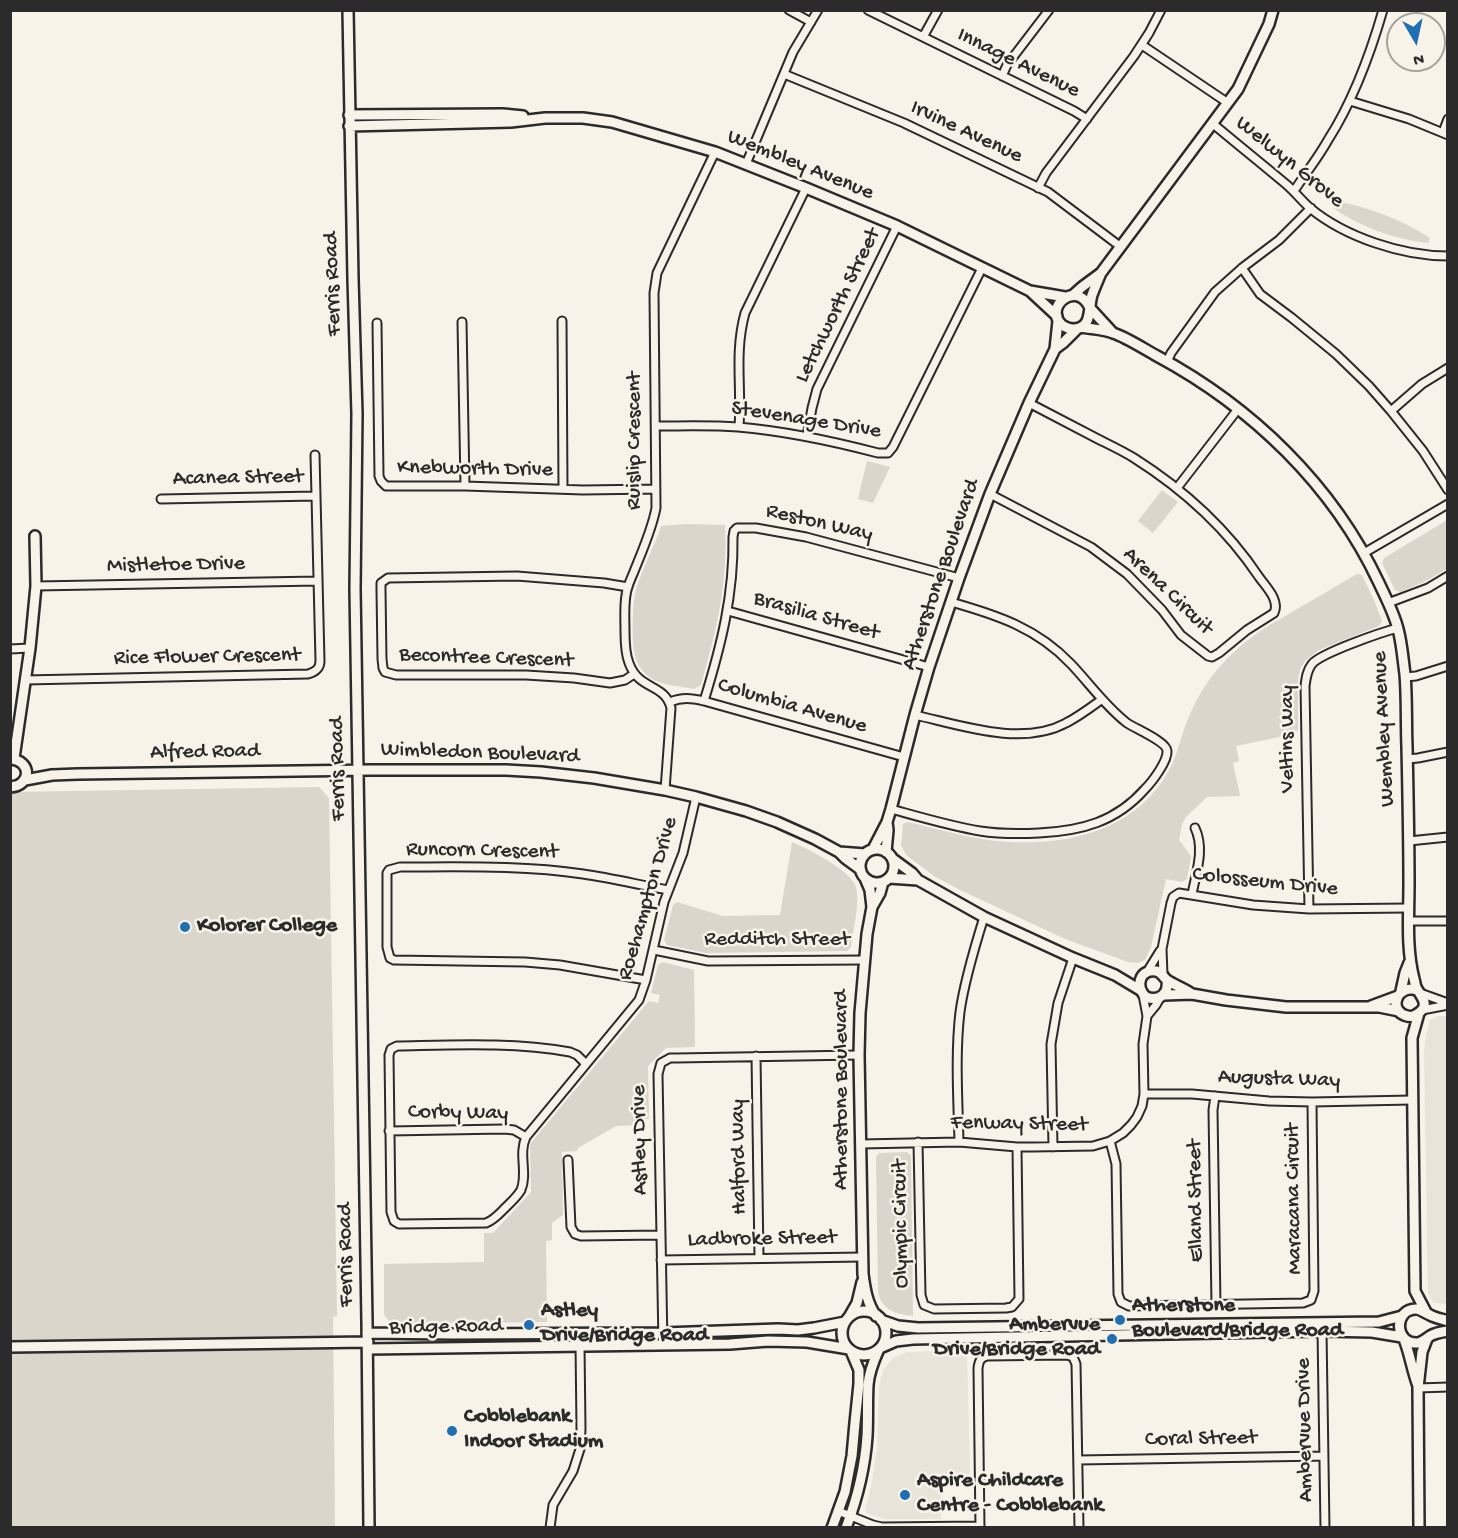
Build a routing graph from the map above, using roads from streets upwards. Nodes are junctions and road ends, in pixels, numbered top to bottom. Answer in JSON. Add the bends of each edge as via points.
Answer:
{"nodes":[{"id":1,"x":348,"y":10,"type":"edge"},
{"id":2,"x":789,"y":10,"type":"edge"},
{"id":3,"x":818,"y":10,"type":"edge"},
{"id":4,"x":868,"y":10,"type":"edge"},
{"id":5,"x":938,"y":10,"type":"edge"},
{"id":6,"x":1048,"y":10,"type":"edge"},
{"id":7,"x":1161,"y":10,"type":"edge"},
{"id":8,"x":1273,"y":10,"type":"edge"},
{"id":9,"x":1383,"y":10,"type":"edge"},
{"id":10,"x":811,"y":22,"type":"junction"},
{"id":11,"x":923,"y":37,"type":"junction"},
{"id":12,"x":1142,"y":45,"type":"junction"},
{"id":13,"x":784,"y":74,"type":"junction"},
{"id":14,"x":1002,"y":76,"type":"junction"},
{"id":15,"x":1350,"y":101,"type":"junction"},
{"id":16,"x":1227,"y":103,"type":"junction"},
{"id":17,"x":349,"y":115,"type":"junction"},
{"id":18,"x":544,"y":118,"type":"junction"},
{"id":19,"x":1087,"y":119,"type":"junction"},
{"id":20,"x":1448,"y":119,"type":"edge"},
{"id":21,"x":1212,"y":123,"type":"junction"},
{"id":22,"x":349,"y":126,"type":"junction"},
{"id":23,"x":1445,"y":133,"type":"edge"},
{"id":24,"x":715,"y":152,"type":"junction"},
{"id":25,"x":746,"y":164,"type":"junction"},
{"id":26,"x":806,"y":188,"type":"junction"},
{"id":27,"x":1038,"y":188,"type":"junction"},
{"id":28,"x":1294,"y":190,"type":"junction"},
{"id":29,"x":1311,"y":208,"type":"junction"},
{"id":30,"x":897,"y":226,"type":"junction"},
{"id":31,"x":1121,"y":247,"type":"junction"},
{"id":32,"x":1448,"y":256,"type":"edge"},
{"id":33,"x":982,"y":268,"type":"junction"},
{"id":34,"x":1242,"y":268,"type":"junction"},
{"id":35,"x":1101,"y":273,"type":"junction"},
{"id":36,"x":1030,"y":291,"type":"junction"},
{"id":37,"x":1069,"y":296,"type":"junction"},
{"id":38,"x":1089,"y":307,"type":"junction"},
{"id":39,"x":1058,"y":318,"type":"junction"},
{"id":40,"x":562,"y":321,"type":"dead end"},
{"id":41,"x":462,"y":322,"type":"dead end"},
{"id":42,"x":377,"y":323,"type":"dead end"},
{"id":43,"x":1079,"y":328,"type":"junction"},
{"id":44,"x":1113,"y":333,"type":"junction"},
{"id":45,"x":1055,"y":349,"type":"junction"},
{"id":46,"x":1167,"y":362,"type":"junction"},
{"id":47,"x":1448,"y":368,"type":"edge"},
{"id":48,"x":1029,"y":403,"type":"junction"},
{"id":49,"x":1238,"y":409,"type":"junction"},
{"id":50,"x":1391,"y":411,"type":"junction"},
{"id":51,"x":656,"y":426,"type":"junction"},
{"id":52,"x":738,"y":427,"type":"junction"},
{"id":53,"x":807,"y":436,"type":"junction"},
{"id":54,"x":315,"y":455,"type":"dead end"},
{"id":55,"x":465,"y":486,"type":"junction"},
{"id":56,"x":1177,"y":488,"type":"junction"},
{"id":57,"x":563,"y":489,"type":"junction"},
{"id":58,"x":656,"y":489,"type":"junction"},
{"id":59,"x":1448,"y":490,"type":"edge"},
{"id":60,"x":990,"y":494,"type":"junction"},
{"id":61,"x":315,"y":496,"type":"junction"},
{"id":62,"x":161,"y":499,"type":"dead end"},
{"id":63,"x":1448,"y":504,"type":"edge"},
{"id":64,"x":35,"y":536,"type":"dead end"},
{"id":65,"x":1364,"y":553,"type":"junction"},
{"id":66,"x":1448,"y":576,"type":"edge"},
{"id":67,"x":959,"y":578,"type":"junction"},
{"id":68,"x":318,"y":581,"type":"junction"},
{"id":69,"x":36,"y":586,"type":"junction"},
{"id":70,"x":628,"y":587,"type":"junction"},
{"id":71,"x":951,"y":602,"type":"junction"},
{"id":72,"x":1388,"y":603,"type":"junction"},
{"id":73,"x":728,"y":611,"type":"junction"},
{"id":74,"x":1398,"y":628,"type":"junction"},
{"id":75,"x":30,"y":648,"type":"junction"},
{"id":76,"x":10,"y":649,"type":"edge"},
{"id":77,"x":1448,"y":666,"type":"edge"},
{"id":78,"x":929,"y":667,"type":"junction"},
{"id":79,"x":634,"y":674,"type":"junction"},
{"id":80,"x":1405,"y":677,"type":"junction"},
{"id":81,"x":25,"y":680,"type":"junction"},
{"id":82,"x":1101,"y":700,"type":"junction"},
{"id":83,"x":704,"y":701,"type":"junction"},
{"id":84,"x":670,"y":702,"type":"junction"},
{"id":85,"x":915,"y":715,"type":"junction"},
{"id":86,"x":1448,"y":752,"type":"edge"},
{"id":87,"x":904,"y":757,"type":"junction"},
{"id":88,"x":12,"y":758,"type":"edge"},
{"id":89,"x":1407,"y":759,"type":"junction"},
{"id":90,"x":25,"y":766,"type":"junction"},
{"id":91,"x":359,"y":770,"type":"junction"},
{"id":92,"x":52,"y":775,"type":"junction"},
{"id":93,"x":25,"y":780,"type":"junction"},
{"id":94,"x":10,"y":787,"type":"edge"},
{"id":95,"x":665,"y":790,"type":"junction"},
{"id":96,"x":696,"y":796,"type":"junction"},
{"id":97,"x":891,"y":809,"type":"junction"},
{"id":98,"x":887,"y":822,"type":"junction"},
{"id":99,"x":1195,"y":828,"type":"dead end"},
{"id":100,"x":1448,"y":837,"type":"edge"},
{"id":101,"x":1409,"y":841,"type":"junction"},
{"id":102,"x":839,"y":852,"type":"junction"},
{"id":103,"x":869,"y":852,"type":"junction"},
{"id":104,"x":890,"y":855,"type":"junction"},
{"id":105,"x":863,"y":874,"type":"junction"},
{"id":106,"x":886,"y":880,"type":"junction"},
{"id":107,"x":918,"y":880,"type":"junction"},
{"id":108,"x":668,"y":890,"type":"junction"},
{"id":109,"x":1192,"y":894,"type":"junction"},
{"id":110,"x":872,"y":907,"type":"junction"},
{"id":111,"x":1409,"y":908,"type":"junction"},
{"id":112,"x":1309,"y":909,"type":"junction"},
{"id":113,"x":984,"y":917,"type":"junction"},
{"id":114,"x":1409,"y":921,"type":"junction"},
{"id":115,"x":1448,"y":921,"type":"edge"},
{"id":116,"x":1161,"y":949,"type":"junction"},
{"id":117,"x":654,"y":950,"type":"junction"},
{"id":118,"x":1073,"y":958,"type":"junction"},
{"id":119,"x":864,"y":960,"type":"junction"},
{"id":120,"x":1409,"y":963,"type":"junction"},
{"id":121,"x":1145,"y":974,"type":"junction"},
{"id":122,"x":1115,"y":975,"type":"junction"},
{"id":123,"x":1165,"y":977,"type":"junction"},
{"id":124,"x":646,"y":980,"type":"junction"},
{"id":125,"x":1142,"y":992,"type":"junction"},
{"id":126,"x":1419,"y":992,"type":"junction"},
{"id":127,"x":1192,"y":994,"type":"junction"},
{"id":128,"x":1400,"y":994,"type":"junction"},
{"id":129,"x":1162,"y":996,"type":"junction"},
{"id":130,"x":1448,"y":1004,"type":"edge"},
{"id":131,"x":1368,"y":1007,"type":"junction"},
{"id":132,"x":1420,"y":1012,"type":"junction"},
{"id":133,"x":1402,"y":1013,"type":"junction"},
{"id":134,"x":1147,"y":1017,"type":"junction"},
{"id":135,"x":1412,"y":1038,"type":"junction"},
{"id":136,"x":859,"y":1055,"type":"junction"},
{"id":137,"x":756,"y":1056,"type":"junction"},
{"id":138,"x":586,"y":1064,"type":"junction"},
{"id":139,"x":1144,"y":1094,"type":"junction"},
{"id":140,"x":1215,"y":1096,"type":"junction"},
{"id":141,"x":1412,"y":1100,"type":"junction"},
{"id":142,"x":1312,"y":1102,"type":"junction"},
{"id":143,"x":389,"y":1131,"type":"junction"},
{"id":144,"x":525,"y":1137,"type":"junction"},
{"id":145,"x":1110,"y":1141,"type":"junction"},
{"id":146,"x":918,"y":1142,"type":"junction"},
{"id":147,"x":959,"y":1142,"type":"junction"},
{"id":148,"x":861,"y":1144,"type":"junction"},
{"id":149,"x":1017,"y":1147,"type":"junction"},
{"id":150,"x":1053,"y":1147,"type":"junction"},
{"id":151,"x":568,"y":1160,"type":"dead end"},
{"id":152,"x":660,"y":1235,"type":"junction"},
{"id":153,"x":863,"y":1257,"type":"junction"},
{"id":154,"x":759,"y":1258,"type":"junction"},
{"id":155,"x":661,"y":1260,"type":"junction"},
{"id":156,"x":863,"y":1274,"type":"junction"},
{"id":157,"x":1415,"y":1291,"type":"junction"},
{"id":158,"x":1216,"y":1305,"type":"junction"},
{"id":159,"x":1427,"y":1313,"type":"junction"},
{"id":160,"x":1404,"y":1314,"type":"junction"},
{"id":161,"x":879,"y":1318,"type":"junction"},
{"id":162,"x":846,"y":1321,"type":"junction"},
{"id":163,"x":1448,"y":1321,"type":"edge"},
{"id":164,"x":1448,"y":1330,"type":"edge"},
{"id":165,"x":1322,"y":1331,"type":"junction"},
{"id":166,"x":663,"y":1332,"type":"junction"},
{"id":167,"x":1403,"y":1337,"type":"junction"},
{"id":168,"x":1428,"y":1338,"type":"junction"},
{"id":169,"x":368,"y":1341,"type":"junction"},
{"id":170,"x":663,"y":1344,"type":"junction"},
{"id":171,"x":580,"y":1345,"type":"junction"},
{"id":172,"x":10,"y":1347,"type":"edge"},
{"id":173,"x":880,"y":1348,"type":"junction"},
{"id":174,"x":850,"y":1350,"type":"junction"},
{"id":175,"x":1418,"y":1388,"type":"junction"},
{"id":176,"x":1448,"y":1388,"type":"edge"},
{"id":177,"x":1324,"y":1456,"type":"junction"},
{"id":178,"x":1078,"y":1460,"type":"junction"},
{"id":179,"x":838,"y":1511,"type":"junction"},
{"id":180,"x":851,"y":1516,"type":"junction"},
{"id":181,"x":369,"y":1527,"type":"edge"},
{"id":182,"x":550,"y":1527,"type":"edge"},
{"id":183,"x":832,"y":1527,"type":"edge"},
{"id":184,"x":846,"y":1527,"type":"edge"},
{"id":185,"x":980,"y":1527,"type":"edge"},
{"id":186,"x":1079,"y":1527,"type":"edge"},
{"id":187,"x":1325,"y":1527,"type":"edge"},
{"id":188,"x":1419,"y":1527,"type":"edge"}],
"edges":[{"from":1,"to":17,"type":"street","name":"Ferris Road"},
{"from":2,"to":10,"type":"street"},
{"from":3,"to":10,"type":"street"},
{"from":4,"to":11,"type":"street","name":"Innage Avenue"},
{"from":5,"to":11,"type":"street"},
{"from":6,"to":14,"type":"street"},
{"from":7,"to":12,"type":"street"},
{"from":8,"to":16,"type":"street","via":[[1238,89]]},
{"from":9,"to":15,"type":"street"},
{"from":10,"to":13,"type":"street"},
{"from":11,"to":14,"type":"street","name":"Innage Avenue"},
{"from":12,"to":16,"type":"street"},
{"from":12,"to":19,"type":"street"},
{"from":13,"to":25,"type":"street"},
{"from":13,"to":27,"type":"street","name":"Irvine Avenue","via":[[904,123]]},
{"from":14,"to":19,"type":"street","name":"Innage Avenue"},
{"from":15,"to":23,"type":"street"},
{"from":15,"to":28,"type":"street"},
{"from":16,"to":21,"type":"street"},
{"from":17,"to":18,"type":"street","name":"Wembley Avenue","via":[[503,114]]},
{"from":17,"to":22,"type":"street","name":"Ferris Road"},
{"from":18,"to":22,"type":"street","name":"Wembley Avenue"},
{"from":18,"to":24,"type":"street","name":"Wembley Avenue","via":[[612,122]]},
{"from":19,"to":27,"type":"street"},
{"from":20,"to":23,"type":"street"},
{"from":21,"to":28,"type":"street","name":"Welwyn Grove"},
{"from":21,"to":31,"type":"street"},
{"from":22,"to":91,"type":"street","name":"Ferris Road","via":[[357,414]]},
{"from":24,"to":25,"type":"street","name":"Wembley Avenue"},
{"from":24,"to":51,"type":"street","name":"Ruislip Crescent","via":[[657,273]]},
{"from":25,"to":26,"type":"street","name":"Wembley Avenue"},
{"from":26,"to":30,"type":"street","name":"Wembley Avenue"},
{"from":26,"to":52,"type":"street","via":[[745,313],[738,348]]},
{"from":27,"to":31,"type":"street","name":"Irvine Avenue"},
{"from":28,"to":29,"type":"street","name":"Welwyn Grove"},
{"from":29,"to":32,"type":"street","name":"Welwyn Grove","via":[[1357,236],[1394,249]]},
{"from":29,"to":34,"type":"street","via":[[1279,240]]},
{"from":30,"to":33,"type":"street","name":"Wembley Avenue"},
{"from":30,"to":53,"type":"street","name":"Letchworth Street","via":[[817,389]]},
{"from":31,"to":35,"type":"street"},
{"from":33,"to":36,"type":"street","name":"Wembley Avenue"},
{"from":33,"to":53,"type":"street","name":"Stevenage Drive","via":[[888,453]]},
{"from":34,"to":46,"type":"street","via":[[1215,292]]},
{"from":34,"to":50,"type":"street","via":[[1260,294],[1336,354]]},
{"from":35,"to":37,"type":"street"},
{"from":35,"to":38,"type":"street"},
{"from":36,"to":37,"type":"street","name":"Wembley Avenue"},
{"from":36,"to":39,"type":"street","name":"Wembley Avenue"},
{"from":37,"to":38,"type":"street","via":[[1082,298]]},
{"from":37,"to":39,"type":"street","via":[[1057,308]]},
{"from":38,"to":43,"type":"street","via":[[1089,317]]},
{"from":38,"to":44,"type":"street","name":"Wembley Avenue"},
{"from":39,"to":43,"type":"street","via":[[1068,328]]},
{"from":39,"to":45,"type":"street","name":"Atherstone Boulevard"},
{"from":40,"to":57,"type":"street"},
{"from":41,"to":55,"type":"street"},
{"from":42,"to":55,"type":"street","name":"Knebworth Drive","via":[[381,481],[390,488]]},
{"from":43,"to":44,"type":"street","name":"Wembley Avenue"},
{"from":43,"to":45,"type":"street","name":"Atherstone Boulevard"},
{"from":44,"to":46,"type":"street","name":"Wembley Avenue"},
{"from":45,"to":48,"type":"street","name":"Atherstone Boulevard"},
{"from":46,"to":49,"type":"street","name":"Wembley Avenue"},
{"from":47,"to":50,"type":"street"},
{"from":48,"to":56,"type":"street","name":"Arena Circuit","via":[[1134,458]]},
{"from":48,"to":60,"type":"street","name":"Atherstone Boulevard"},
{"from":49,"to":56,"type":"street"},
{"from":49,"to":65,"type":"street","name":"Wembley Avenue","via":[[1309,476]]},
{"from":50,"to":59,"type":"street"},
{"from":51,"to":52,"type":"street","name":"Stevenage Drive"},
{"from":51,"to":58,"type":"street","name":"Ruislip Crescent"},
{"from":52,"to":53,"type":"street","name":"Stevenage Drive"},
{"from":54,"to":61,"type":"street","name":"Rice Flower Crescent"},
{"from":55,"to":57,"type":"street","name":"Knebworth Drive"},
{"from":56,"to":60,"type":"street","name":"Arena Circuit","via":[[1231,541],[1276,604],[1274,613],[1212,657],[1181,635],[1144,591],[1091,547]]},
{"from":57,"to":58,"type":"street","name":"Knebworth Drive"},
{"from":58,"to":70,"type":"street","name":"Ruislip Crescent","via":[[655,518]]},
{"from":60,"to":67,"type":"street","name":"Atherstone Boulevard"},
{"from":61,"to":62,"type":"street","name":"Acanea Street"},
{"from":61,"to":68,"type":"street","name":"Rice Flower Crescent"},
{"from":63,"to":65,"type":"street"},
{"from":64,"to":69,"type":"street"},
{"from":65,"to":72,"type":"street","name":"Wembley Avenue"},
{"from":66,"to":72,"type":"street"},
{"from":67,"to":71,"type":"street","name":"Atherstone Boulevard"},
{"from":67,"to":73,"type":"street","name":"Reston Way","via":[[806,537],[742,527],[734,531]]},
{"from":68,"to":69,"type":"street","name":"Mistletoe Drive"},
{"from":68,"to":81,"type":"street","name":"Rice Flower Crescent","via":[[320,664],[313,673]]},
{"from":69,"to":75,"type":"street"},
{"from":70,"to":79,"type":"street","name":"Ruislip Crescent","via":[[626,654]]},
{"from":70,"to":79,"type":"street","name":"Becontree Crescent","via":[[517,576],[388,578],[381,583],[382,659],[385,672],[396,675],[526,675],[610,683]]},
{"from":71,"to":78,"type":"street","name":"Atherstone Boulevard"},
{"from":71,"to":82,"type":"street","via":[[1006,619],[1043,640],[1070,663]]},
{"from":72,"to":74,"type":"street","name":"Wembley Avenue"},
{"from":73,"to":78,"type":"street","name":"Brasilia Street"},
{"from":73,"to":83,"type":"street","name":"Reston Way"},
{"from":74,"to":80,"type":"street","name":"Wembley Avenue"},
{"from":74,"to":112,"type":"street","name":"Veltins Way","via":[[1321,657],[1308,670],[1305,686]]},
{"from":75,"to":76,"type":"street"},
{"from":75,"to":81,"type":"street"},
{"from":77,"to":80,"type":"street"},
{"from":78,"to":85,"type":"street","name":"Atherstone Boulevard"},
{"from":79,"to":84,"type":"street","via":[[663,692]]},
{"from":80,"to":89,"type":"street","name":"Wembley Avenue"},
{"from":81,"to":88,"type":"street"},
{"from":82,"to":85,"type":"street","via":[[1064,724],[1022,734],[993,733]]},
{"from":82,"to":97,"type":"street","via":[[1128,723],[1165,744],[1168,752],[1154,779],[1137,798],[1106,820],[1075,830],[1003,834]]},
{"from":83,"to":84,"type":"street","name":"Columbia Avenue","via":[[689,698]]},
{"from":83,"to":87,"type":"street","name":"Columbia Avenue"},
{"from":84,"to":95,"type":"street"},
{"from":85,"to":87,"type":"street","name":"Atherstone Boulevard"},
{"from":86,"to":89,"type":"street"},
{"from":87,"to":97,"type":"street","name":"Atherstone Boulevard"},
{"from":88,"to":90,"type":"street","name":"Alfred Road"},
{"from":89,"to":101,"type":"street","name":"Wembley Avenue"},
{"from":90,"to":92,"type":"street","name":"Alfred Road"},
{"from":90,"to":93,"type":"street"},
{"from":91,"to":92,"type":"street","name":"Alfred Road"},
{"from":91,"to":95,"type":"street","name":"Wimbledon Boulevard","via":[[541,772]]},
{"from":91,"to":169,"type":"street","name":"Ferris Road"},
{"from":92,"to":93,"type":"street","name":"Alfred Road"},
{"from":93,"to":94,"type":"street","name":"Alfred Road","via":[[18,787]]},
{"from":95,"to":96,"type":"street","name":"Wimbledon Boulevard"},
{"from":96,"to":102,"type":"street","name":"Wimbledon Boulevard","via":[[777,822]]},
{"from":96,"to":108,"type":"street","name":"Roehampton Drive","via":[[683,853]]},
{"from":97,"to":98,"type":"street","name":"Atherstone Boulevard"},
{"from":98,"to":103,"type":"street","name":"Atherstone Boulevard"},
{"from":98,"to":104,"type":"street","name":"Atherstone Boulevard"},
{"from":99,"to":109,"type":"street","via":[[1201,847]]},
{"from":100,"to":101,"type":"street"},
{"from":101,"to":111,"type":"street","name":"Wembley Avenue"},
{"from":102,"to":103,"type":"street","name":"Wimbledon Boulevard"},
{"from":102,"to":105,"type":"street","name":"Wimbledon Boulevard"},
{"from":103,"to":104,"type":"street","via":[[882,850]]},
{"from":103,"to":105,"type":"street","via":[[861,861]]},
{"from":104,"to":106,"type":"street","via":[[893,871]]},
{"from":104,"to":107,"type":"street"},
{"from":105,"to":106,"type":"street","via":[[872,882]]},
{"from":105,"to":110,"type":"street","name":"Atherstone Boulevard"},
{"from":106,"to":107,"type":"street"},
{"from":106,"to":110,"type":"street","name":"Atherstone Boulevard"},
{"from":107,"to":113,"type":"street"},
{"from":108,"to":117,"type":"street","name":"Roehampton Drive"},
{"from":108,"to":124,"type":"street","name":"Runcorn Crescent","via":[[530,869],[400,867],[387,873],[387,947],[394,960],[525,962]]},
{"from":109,"to":112,"type":"street","name":"Colosseum Drive"},
{"from":109,"to":116,"type":"street","name":"Colosseum Drive","via":[[1179,893],[1173,897]]},
{"from":110,"to":119,"type":"street","name":"Atherstone Boulevard"},
{"from":111,"to":112,"type":"street","name":"Colosseum Drive"},
{"from":111,"to":114,"type":"street","name":"Wembley Avenue"},
{"from":113,"to":118,"type":"street"},
{"from":113,"to":147,"type":"street","via":[[960,1010]]},
{"from":114,"to":115,"type":"street"},
{"from":114,"to":120,"type":"street","name":"Wembley Avenue"},
{"from":116,"to":121,"type":"street","name":"Colosseum Drive"},
{"from":116,"to":123,"type":"street","name":"Colosseum Drive"},
{"from":117,"to":119,"type":"street","name":"Redditch Street","via":[[708,961]]},
{"from":117,"to":124,"type":"street","name":"Roehampton Drive"},
{"from":118,"to":122,"type":"street"},
{"from":118,"to":150,"type":"street","via":[[1058,1003],[1051,1044]]},
{"from":119,"to":136,"type":"street","name":"Atherstone Boulevard"},
{"from":120,"to":126,"type":"street","name":"Wembley Avenue"},
{"from":120,"to":128,"type":"street","name":"Wembley Avenue"},
{"from":121,"to":122,"type":"street"},
{"from":121,"to":123,"type":"street","via":[[1157,971]]},
{"from":121,"to":125,"type":"street","via":[[1140,982]]},
{"from":122,"to":125,"type":"street"},
{"from":123,"to":127,"type":"street"},
{"from":123,"to":129,"type":"street","via":[[1167,988]]},
{"from":124,"to":138,"type":"street","name":"Roehampton Drive","via":[[639,1000]]},
{"from":125,"to":129,"type":"street","via":[[1153,999]]},
{"from":125,"to":134,"type":"street","name":"Fenway Street"},
{"from":126,"to":128,"type":"street","via":[[1407,989]]},
{"from":126,"to":130,"type":"street"},
{"from":126,"to":132,"type":"street","via":[[1424,999]]},
{"from":127,"to":129,"type":"street"},
{"from":127,"to":131,"type":"street","via":[[1286,1007]]},
{"from":128,"to":131,"type":"street"},
{"from":128,"to":133,"type":"street","via":[[1396,1003]]},
{"from":129,"to":134,"type":"street","name":"Fenway Street"},
{"from":130,"to":132,"type":"street"},
{"from":131,"to":133,"type":"street"},
{"from":132,"to":133,"type":"street","via":[[1412,1016]]},
{"from":132,"to":135,"type":"street"},
{"from":133,"to":135,"type":"street"},
{"from":134,"to":139,"type":"street","name":"Fenway Street"},
{"from":135,"to":141,"type":"street"},
{"from":136,"to":137,"type":"street","name":"Astley Drive"},
{"from":136,"to":148,"type":"street","name":"Atherstone Boulevard"},
{"from":137,"to":152,"type":"street","name":"Astley Drive","via":[[670,1058],[659,1066]]},
{"from":137,"to":154,"type":"street","name":"Halford Way"},
{"from":138,"to":143,"type":"street","via":[[570,1052],[522,1046],[394,1047],[389,1055]]},
{"from":138,"to":144,"type":"street","name":"Roehampton Drive"},
{"from":139,"to":140,"type":"street","name":"Augusta Way"},
{"from":139,"to":145,"type":"street","name":"Fenway Street","via":[[1137,1117]]},
{"from":140,"to":142,"type":"street","name":"Augusta Way"},
{"from":140,"to":158,"type":"street","name":"Elland Street"},
{"from":141,"to":142,"type":"street","name":"Augusta Way"},
{"from":141,"to":157,"type":"street"},
{"from":142,"to":158,"type":"street","name":"Maracana Circuit","via":[[1314,1296],[1303,1303]]},
{"from":143,"to":144,"type":"street","name":"Corby Way","via":[[504,1129]]},
{"from":143,"to":144,"type":"street","via":[[391,1212],[393,1221],[399,1224],[479,1224],[494,1219],[520,1191]]},
{"from":145,"to":150,"type":"street","name":"Fenway Street","via":[[1093,1146]]},
{"from":145,"to":158,"type":"street","name":"Maracana Circuit","via":[[1116,1164],[1121,1302],[1129,1306]]},
{"from":146,"to":147,"type":"street","name":"Fenway Street"},
{"from":146,"to":148,"type":"street","name":"Fenway Street"},
{"from":146,"to":149,"type":"street","name":"Olympic Circuit","via":[[921,1295],[924,1305],[934,1309],[1006,1308],[1019,1299]]},
{"from":147,"to":149,"type":"street","name":"Fenway Street"},
{"from":148,"to":153,"type":"street","name":"Atherstone Boulevard"},
{"from":149,"to":150,"type":"street","name":"Fenway Street"},
{"from":151,"to":152,"type":"street","via":[[570,1223],[575,1234]]},
{"from":152,"to":155,"type":"street","name":"Astley Drive"},
{"from":153,"to":154,"type":"street","name":"Ladbroke Street"},
{"from":153,"to":156,"type":"street","name":"Atherstone Boulevard"},
{"from":154,"to":155,"type":"street","name":"Ladbroke Street"},
{"from":155,"to":166,"type":"street","name":"Astley Drive"},
{"from":156,"to":161,"type":"street","name":"Atherstone Boulevard","via":[[869,1305]]},
{"from":156,"to":162,"type":"street","name":"Atherstone Boulevard","via":[[857,1303]]},
{"from":157,"to":159,"type":"street"},
{"from":157,"to":160,"type":"street"},
{"from":159,"to":160,"type":"street","via":[[1416,1309]]},
{"from":159,"to":163,"type":"street"},
{"from":159,"to":168,"type":"street","via":[[1433,1328]]},
{"from":160,"to":161,"type":"street","via":[[1379,1322],[918,1328],[898,1326]]},
{"from":160,"to":167,"type":"street","via":[[1399,1324]]},
{"from":161,"to":162,"type":"street","via":[[858,1313]]},
{"from":161,"to":173,"type":"street","via":[[885,1331]]},
{"from":162,"to":166,"type":"street","name":"Bridge Road","via":[[798,1330]]},
{"from":162,"to":174,"type":"street","via":[[842,1333]]},
{"from":164,"to":168,"type":"street"},
{"from":165,"to":167,"type":"street"},
{"from":165,"to":173,"type":"street","via":[[913,1339]]},
{"from":165,"to":177,"type":"street","name":"Ambervue Drive"},
{"from":166,"to":169,"type":"street","name":"Bridge Road","via":[[464,1334]]},
{"from":166,"to":170,"type":"street","name":"Astley Drive"},
{"from":167,"to":168,"type":"street","via":[[1413,1343]]},
{"from":167,"to":175,"type":"street"},
{"from":168,"to":175,"type":"street","via":[[1422,1352]]},
{"from":169,"to":171,"type":"street","name":"Bridge Road"},
{"from":169,"to":172,"type":"street","name":"Bridge Road"},
{"from":169,"to":181,"type":"street","name":"Ferris Road"},
{"from":170,"to":171,"type":"street","name":"Bridge Road"},
{"from":170,"to":174,"type":"street","name":"Bridge Road","via":[[807,1342]]},
{"from":171,"to":182,"type":"street","via":[[580,1449],[573,1471],[553,1505]]},
{"from":173,"to":174,"type":"street","via":[[866,1355]]},
{"from":173,"to":180,"type":"street","via":[[868,1384],[867,1438]]},
{"from":174,"to":179,"type":"street","via":[[859,1368],[859,1384],[852,1456]]},
{"from":175,"to":176,"type":"street"},
{"from":175,"to":188,"type":"street"},
{"from":177,"to":178,"type":"street","name":"Coral Street"},
{"from":177,"to":187,"type":"street","name":"Ambervue Drive"},
{"from":178,"to":185,"type":"street","via":[[1073,1357],[981,1358]]},
{"from":178,"to":186,"type":"street"},
{"from":179,"to":180,"type":"street"},
{"from":179,"to":183,"type":"street"},
{"from":180,"to":184,"type":"street"},
{"from":180,"to":185,"type":"street","via":[[882,1527]]}]}
